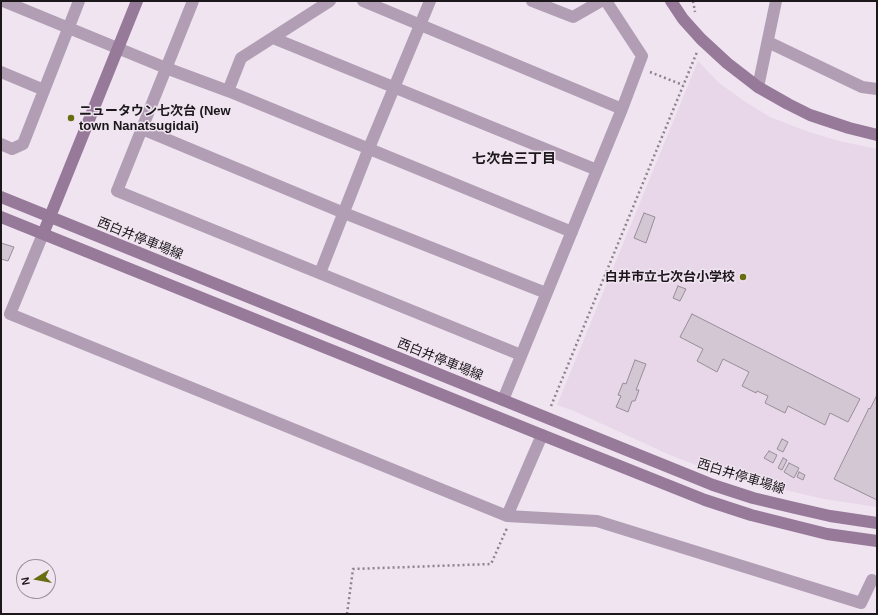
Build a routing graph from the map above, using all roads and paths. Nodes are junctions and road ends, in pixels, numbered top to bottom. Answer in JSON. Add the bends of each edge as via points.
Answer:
{"nodes":[{"id":1,"x":3,"y":1,"type":"edge"},
{"id":2,"x":79,"y":1,"type":"edge"},
{"id":3,"x":137,"y":1,"type":"edge"},
{"id":4,"x":193,"y":1,"type":"edge"},
{"id":5,"x":330,"y":1,"type":"edge"},
{"id":6,"x":363,"y":1,"type":"edge"},
{"id":7,"x":430,"y":1,"type":"edge"},
{"id":8,"x":532,"y":1,"type":"edge"},
{"id":9,"x":601,"y":1,"type":"edge"},
{"id":10,"x":606,"y":1,"type":"edge"},
{"id":11,"x":671,"y":1,"type":"edge"},
{"id":12,"x":693,"y":1,"type":"edge"},
{"id":13,"x":776,"y":1,"type":"edge"},
{"id":14,"x":696,"y":17,"type":"dead end"},
{"id":15,"x":420,"y":25,"type":"junction"},
{"id":16,"x":69,"y":28,"type":"junction"},
{"id":17,"x":273,"y":38,"type":"junction"},
{"id":18,"x":701,"y":39,"type":"junction"},
{"id":19,"x":768,"y":42,"type":"junction"},
{"id":20,"x":118,"y":48,"type":"junction"},
{"id":21,"x":638,"y":67,"type":"junction"},
{"id":22,"x":166,"y":68,"type":"junction"},
{"id":23,"x":1,"y":72,"type":"edge"},
{"id":24,"x":683,"y":85,"type":"junction"},
{"id":25,"x":758,"y":87,"type":"junction"},
{"id":26,"x":394,"y":88,"type":"junction"},
{"id":27,"x":877,"y":89,"type":"edge"},
{"id":28,"x":44,"y":90,"type":"junction"},
{"id":29,"x":228,"y":91,"type":"junction"},
{"id":30,"x":622,"y":109,"type":"junction"},
{"id":31,"x":142,"y":129,"type":"junction"},
{"id":32,"x":877,"y":135,"type":"edge"},
{"id":33,"x":1,"y":144,"type":"edge"},
{"id":34,"x":369,"y":148,"type":"junction"},
{"id":35,"x":597,"y":170,"type":"junction"},
{"id":36,"x":1,"y":197,"type":"edge"},
{"id":37,"x":344,"y":213,"type":"junction"},
{"id":38,"x":1,"y":217,"type":"edge"},
{"id":39,"x":50,"y":217,"type":"junction"},
{"id":40,"x":572,"y":232,"type":"junction"},
{"id":41,"x":43,"y":234,"type":"junction"},
{"id":42,"x":320,"y":273,"type":"junction"},
{"id":43,"x":546,"y":293,"type":"junction"},
{"id":44,"x":521,"y":355,"type":"junction"},
{"id":45,"x":503,"y":400,"type":"junction"},
{"id":46,"x":551,"y":407,"type":"dead end"},
{"id":47,"x":542,"y":436,"type":"junction"},
{"id":48,"x":507,"y":516,"type":"junction"},
{"id":49,"x":877,"y":523,"type":"edge"},
{"id":50,"x":877,"y":541,"type":"edge"},
{"id":51,"x":872,"y":580,"type":"dead end"},
{"id":52,"x":347,"y":614,"type":"edge"}],
"edges":[{"from":1,"to":16,"type":"street"},
{"from":2,"to":16,"type":"street"},
{"from":3,"to":20,"type":"main road"},
{"from":4,"to":22,"type":"street"},
{"from":5,"to":17,"type":"street"},
{"from":6,"to":15,"type":"street"},
{"from":7,"to":15,"type":"street"},
{"from":8,"to":9,"type":"street","via":[[573,17]]},
{"from":10,"to":21,"type":"street","via":[[642,56]]},
{"from":11,"to":18,"type":"main road"},
{"from":12,"to":14,"type":"path"},
{"from":13,"to":19,"type":"street"},
{"from":15,"to":26,"type":"street"},
{"from":15,"to":30,"type":"street"},
{"from":16,"to":20,"type":"street"},
{"from":16,"to":28,"type":"street"},
{"from":17,"to":26,"type":"street"},
{"from":17,"to":29,"type":"street","via":[[241,58]]},
{"from":18,"to":24,"type":"path"},
{"from":18,"to":25,"type":"main road"},
{"from":19,"to":25,"type":"street"},
{"from":19,"to":27,"type":"street","via":[[862,87]]},
{"from":20,"to":22,"type":"street"},
{"from":20,"to":39,"type":"main road"},
{"from":21,"to":24,"type":"path"},
{"from":21,"to":30,"type":"street"},
{"from":22,"to":29,"type":"street"},
{"from":22,"to":31,"type":"street"},
{"from":23,"to":28,"type":"street"},
{"from":24,"to":46,"type":"path"},
{"from":25,"to":32,"type":"main road","via":[[810,114]]},
{"from":26,"to":34,"type":"street"},
{"from":26,"to":35,"type":"street"},
{"from":28,"to":33,"type":"street","via":[[23,144],[12,148]]},
{"from":29,"to":34,"type":"street"},
{"from":30,"to":35,"type":"street"},
{"from":31,"to":37,"type":"street"},
{"from":31,"to":42,"type":"street","via":[[118,191]]},
{"from":34,"to":37,"type":"street"},
{"from":34,"to":40,"type":"street"},
{"from":35,"to":40,"type":"street"},
{"from":36,"to":39,"type":"main road","name":"西白井停車場線"},
{"from":37,"to":42,"type":"street"},
{"from":37,"to":43,"type":"street"},
{"from":38,"to":41,"type":"main road"},
{"from":39,"to":41,"type":"main road"},
{"from":39,"to":45,"type":"main road","name":"西白井停車場線"},
{"from":40,"to":43,"type":"street"},
{"from":41,"to":47,"type":"main road"},
{"from":41,"to":48,"type":"street","via":[[10,314]]},
{"from":42,"to":44,"type":"street"},
{"from":43,"to":44,"type":"street"},
{"from":44,"to":45,"type":"street"},
{"from":45,"to":49,"type":"main road","name":"西白井停車場線","via":[[713,485],[754,498],[830,516]]},
{"from":47,"to":48,"type":"street"},
{"from":47,"to":50,"type":"main road","via":[[705,500],[827,534]]},
{"from":48,"to":51,"type":"street","via":[[597,521],[861,603]]},
{"from":48,"to":52,"type":"path","via":[[508,526],[491,564],[353,569]]}]}
